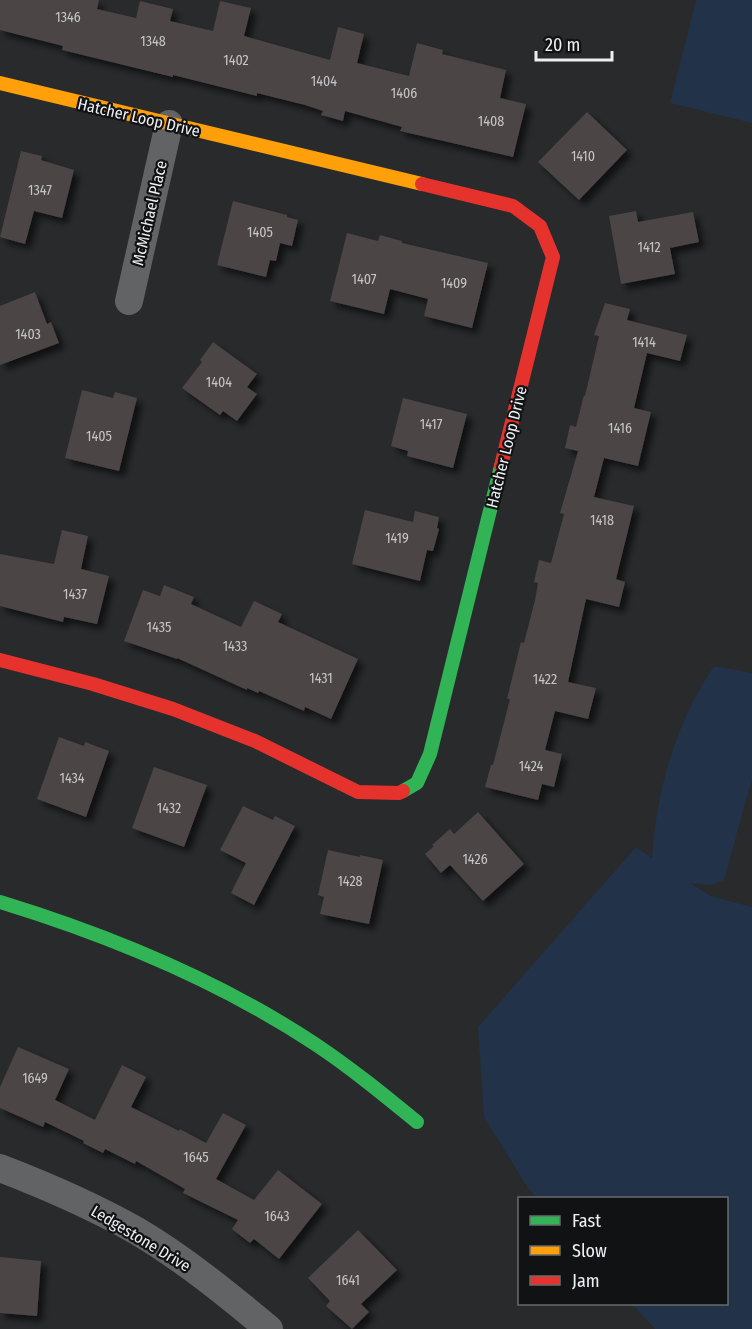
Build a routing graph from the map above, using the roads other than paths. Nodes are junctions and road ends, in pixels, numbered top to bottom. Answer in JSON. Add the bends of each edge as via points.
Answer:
{"nodes":[{"id":1,"x":0,"y":83,"type":"edge"},
{"id":2,"x":169,"y":124,"type":"junction"},
{"id":3,"x":129,"y":301,"type":"dead end"},
{"id":4,"x":1,"y":664,"type":"edge"},
{"id":5,"x":0,"y":902,"type":"edge"},
{"id":6,"x":417,"y":1122,"type":"dead end"},
{"id":7,"x":0,"y":1168,"type":"edge"},
{"id":8,"x":269,"y":1329,"type":"edge"}],
"edges":[{"from":1,"to":2,"type":"street","name":"Hatcher Loop Drive"},
{"from":2,"to":3,"type":"street","name":"McMichael Place"},
{"from":2,"to":4,"type":"street","name":"Hatcher Loop Drive","via":[[513,206],[540,226],[553,257],[430,754],[417,783],[399,793],[358,792],[255,741],[173,709],[93,684]]},
{"from":5,"to":6,"type":"street","via":[[105,936],[200,977],[316,1044]]},
{"from":7,"to":8,"type":"street","name":"Ledgestone Drive","via":[[87,1205],[138,1232],[188,1265]]}]}
